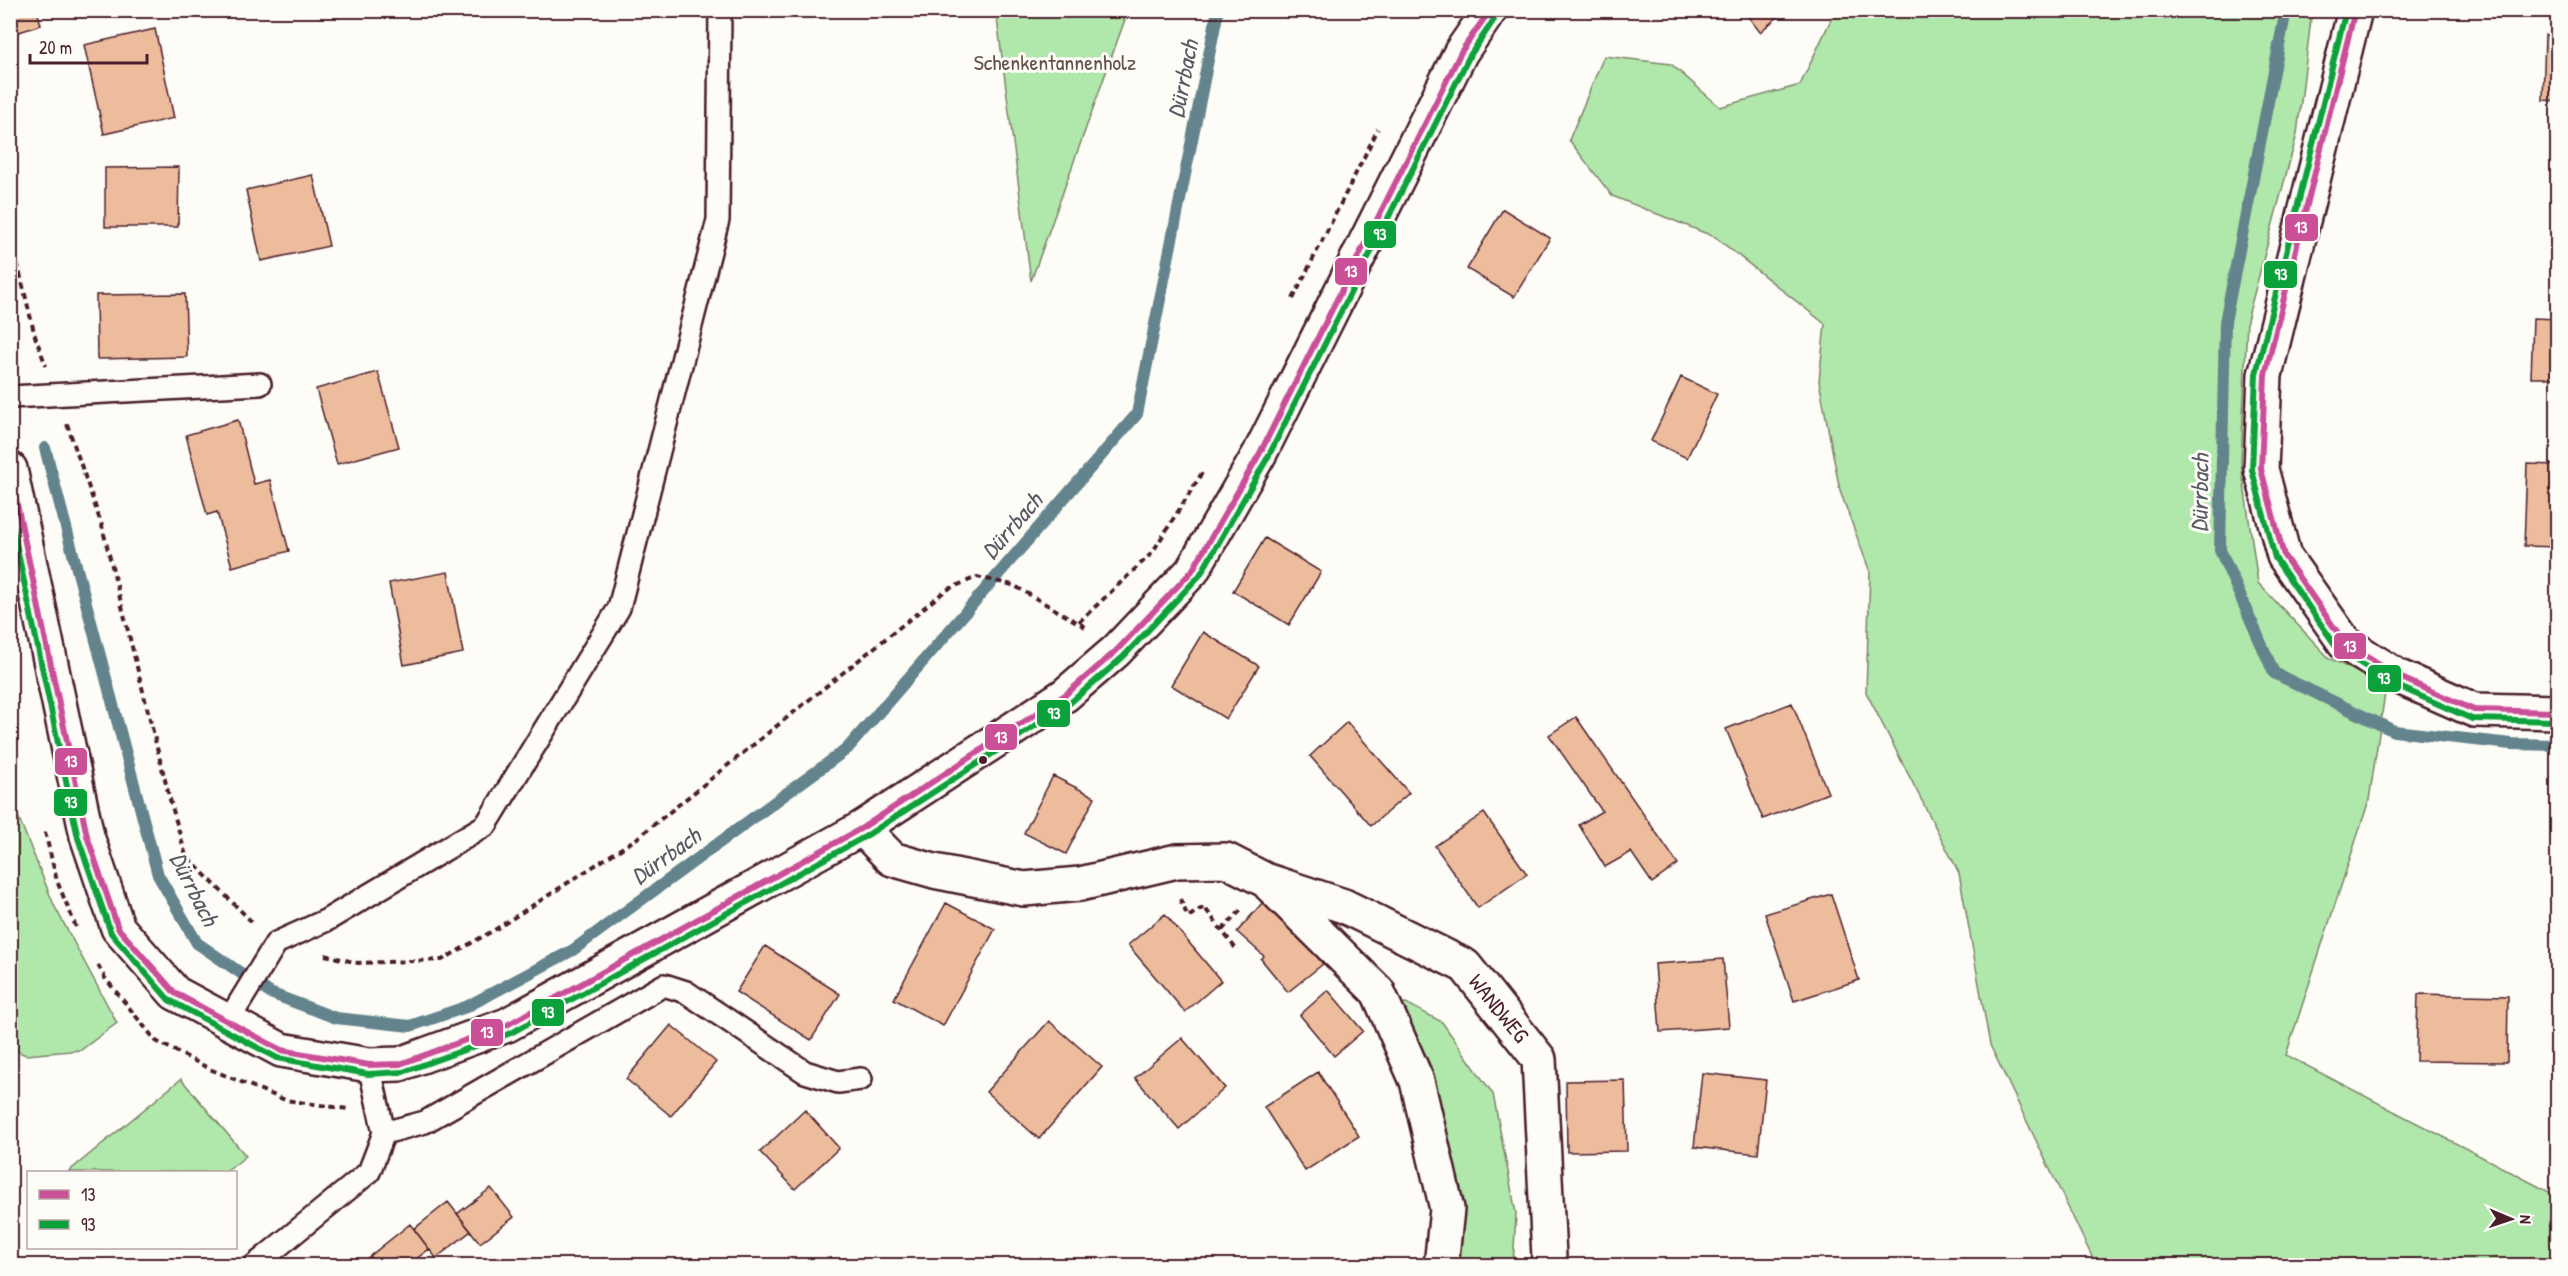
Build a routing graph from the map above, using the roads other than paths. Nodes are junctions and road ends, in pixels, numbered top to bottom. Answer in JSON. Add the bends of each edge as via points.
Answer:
{"nodes":[{"id":1,"x":720,"y":10,"type":"edge"},
{"id":2,"x":1490,"y":10,"type":"edge"},
{"id":3,"x":2355,"y":10,"type":"edge"},
{"id":4,"x":260,"y":384,"type":"dead end"},
{"id":5,"x":10,"y":397,"type":"edge"},
{"id":6,"x":10,"y":469,"type":"edge"},
{"id":7,"x":2558,"y":712,"type":"edge"},
{"id":8,"x":861,"y":828,"type":"junction"},
{"id":9,"x":1265,"y":880,"type":"junction"},
{"id":10,"x":227,"y":1023,"type":"junction"},
{"id":11,"x":369,"y":1065,"type":"junction"},
{"id":12,"x":861,"y":1079,"type":"dead end"},
{"id":13,"x":384,"y":1133,"type":"junction"},
{"id":14,"x":254,"y":1266,"type":"edge"},
{"id":15,"x":1441,"y":1266,"type":"edge"},
{"id":16,"x":1547,"y":1266,"type":"edge"}],
"edges":[{"from":1,"to":10,"type":"lane","via":[[718,220],[619,608],[486,825],[327,920],[273,947]]},
{"from":2,"to":8,"type":"street","via":[[1461,52],[1260,453],[1192,571],[1116,651],[1065,694]]},
{"from":3,"to":7,"type":"street","via":[[2265,375],[2261,470],[2284,555],[2345,642],[2397,676],[2474,710]]},
{"from":4,"to":5,"type":"lane"},
{"from":6,"to":10,"type":"street","via":[[87,836],[118,928],[175,993]]},
{"from":8,"to":9,"type":"street","name":"WANDWEG","via":[[892,859],[934,872],[1024,889],[1080,884],[1178,861],[1226,860]]},
{"from":8,"to":11,"type":"street","via":[[507,1025],[400,1064]]},
{"from":9,"to":15,"type":"street","name":"WANDWEG","via":[[1378,992],[1417,1081],[1447,1209]]},
{"from":9,"to":16,"type":"street","name":"WANDWEG","via":[[1344,906],[1465,966],[1539,1059]]},
{"from":10,"to":11,"type":"street","via":[[281,1050]]},
{"from":11,"to":13,"type":"lane"},
{"from":12,"to":13,"type":"lane","via":[[838,1082],[805,1072],[686,992],[664,985],[425,1122]]},
{"from":13,"to":14,"type":"lane","via":[[369,1172]]}]}
